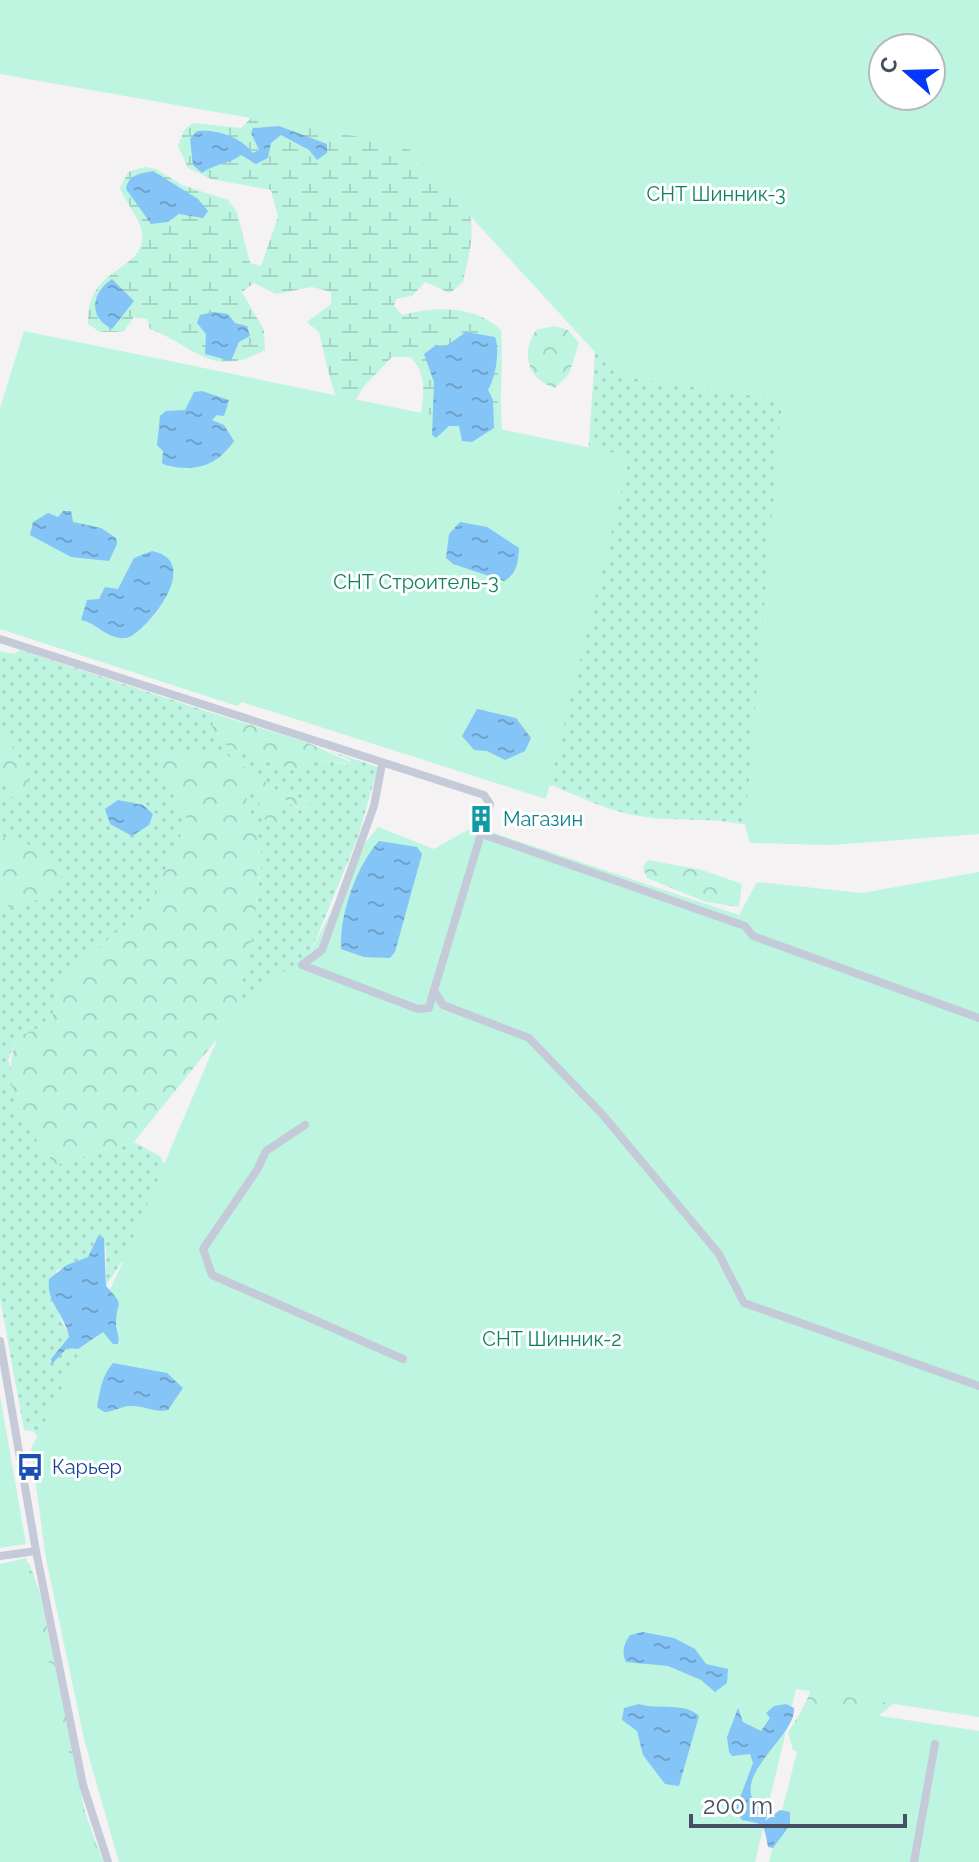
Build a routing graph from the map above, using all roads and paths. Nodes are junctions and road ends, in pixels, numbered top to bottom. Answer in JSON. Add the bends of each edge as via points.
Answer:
{"nodes":[{"id":1,"x":0,"y":639,"type":"edge"},
{"id":2,"x":382,"y":764,"type":"junction"},
{"id":3,"x":482,"y":834,"type":"junction"},
{"id":4,"x":434,"y":990,"type":"junction"},
{"id":5,"x":979,"y":1018,"type":"edge"},
{"id":6,"x":305,"y":1125,"type":"dead end"},
{"id":7,"x":0,"y":1341,"type":"edge"},
{"id":8,"x":403,"y":1359,"type":"dead end"},
{"id":9,"x":979,"y":1386,"type":"edge"},
{"id":10,"x":36,"y":1551,"type":"junction"},
{"id":11,"x":0,"y":1556,"type":"edge"},
{"id":12,"x":935,"y":1744,"type":"dead end"},
{"id":13,"x":108,"y":1862,"type":"edge"},
{"id":14,"x":914,"y":1862,"type":"edge"}],
"edges":[{"from":1,"to":2,"type":"street"},
{"from":2,"to":3,"type":"street","via":[[484,795],[490,804]]},
{"from":2,"to":4,"type":"street","via":[[374,806],[322,950],[302,965],[418,1009],[429,1008]]},
{"from":3,"to":4,"type":"street"},
{"from":3,"to":5,"type":"street","via":[[745,926],[753,936]]},
{"from":4,"to":9,"type":"street","via":[[443,1005],[529,1038],[561,1070],[719,1254],[747,1305]]},
{"from":6,"to":8,"type":"street","via":[[266,1151],[203,1249],[212,1275]]},
{"from":7,"to":10,"type":"street"},
{"from":10,"to":11,"type":"street"},
{"from":10,"to":13,"type":"street","via":[[83,1785]]},
{"from":12,"to":14,"type":"street"}]}
